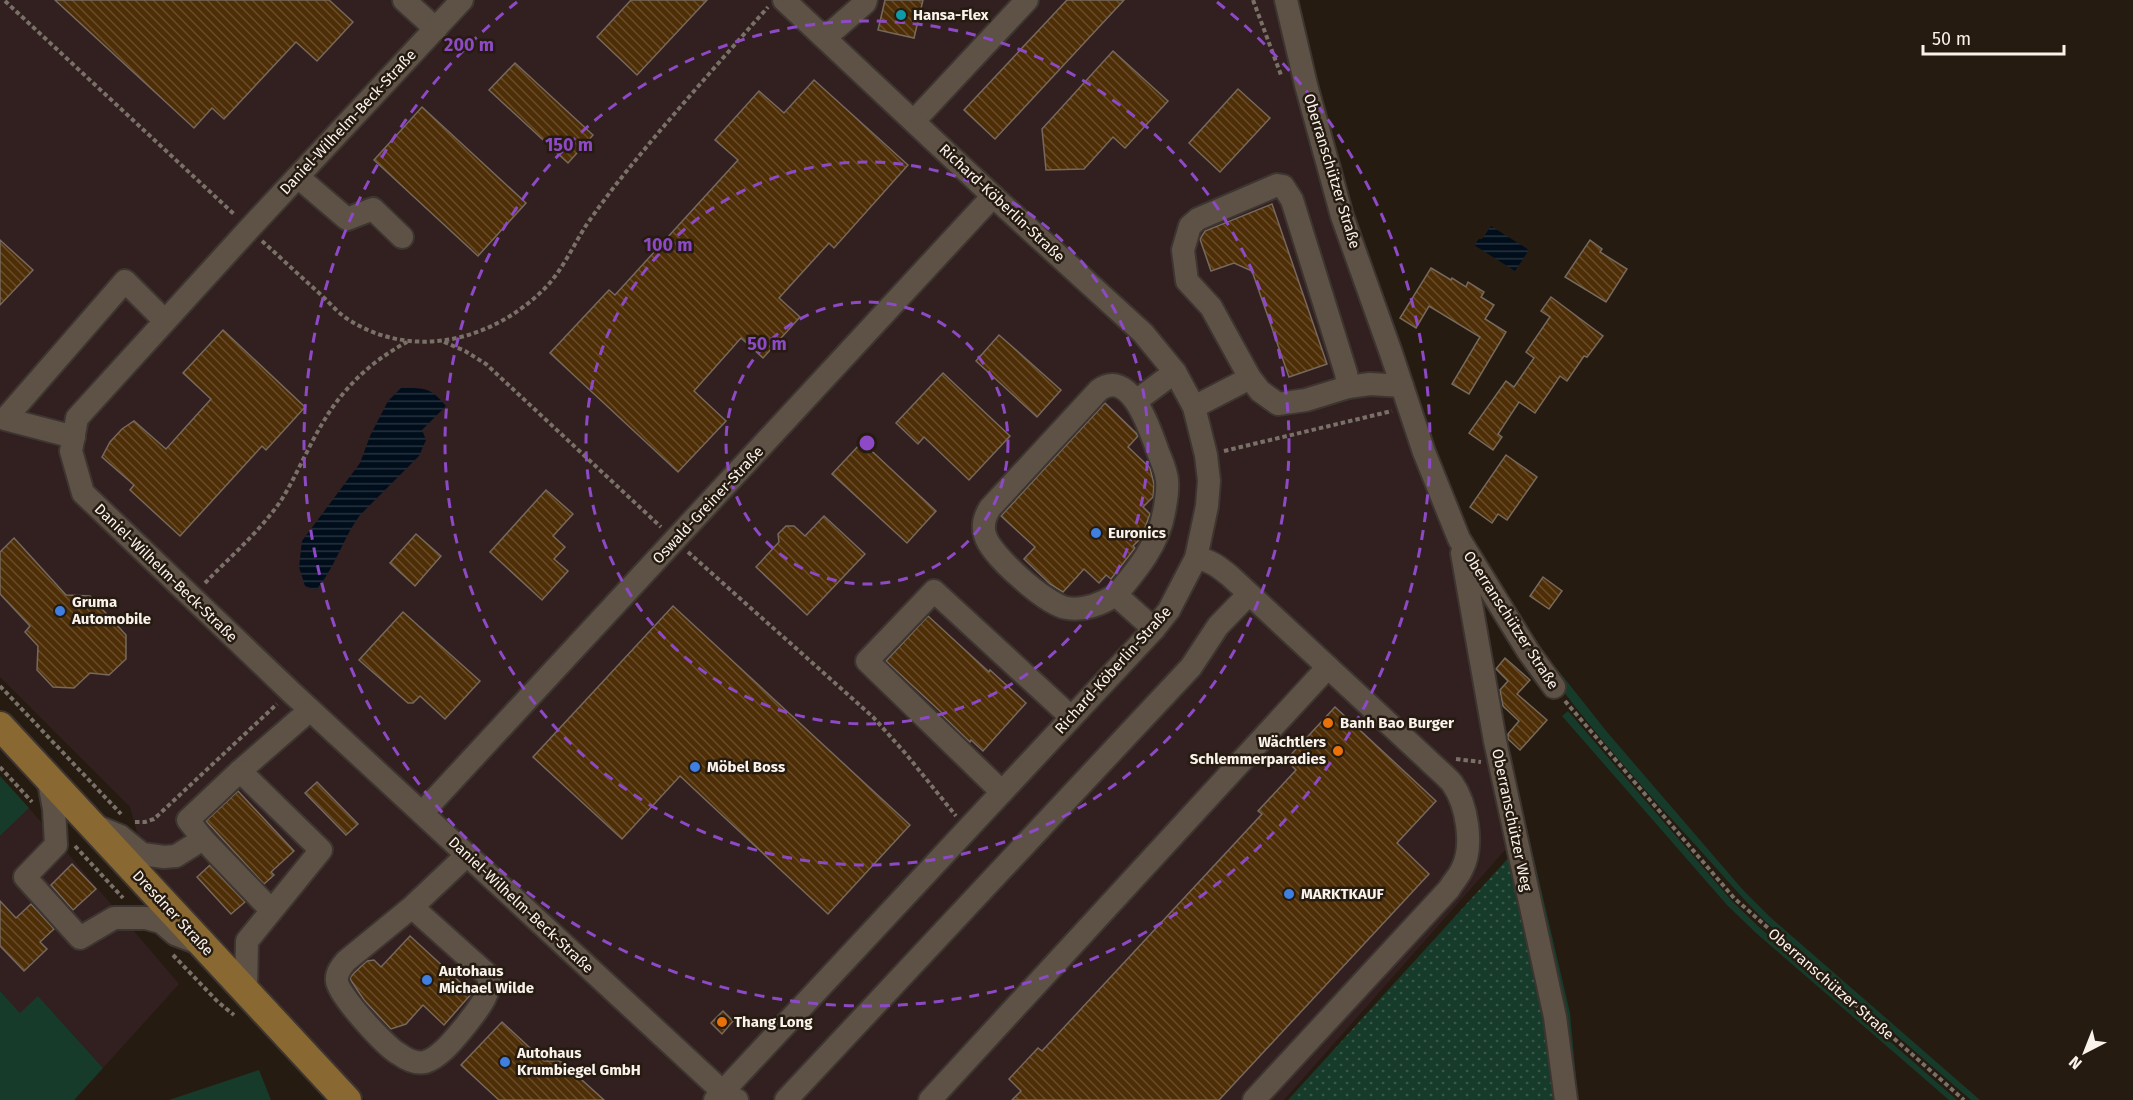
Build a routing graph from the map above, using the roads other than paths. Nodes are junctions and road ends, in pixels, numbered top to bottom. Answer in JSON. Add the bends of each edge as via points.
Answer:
{"nodes":[{"id":1,"x":404,"y":0,"type":"edge"},
{"id":2,"x":462,"y":0,"type":"edge"},
{"id":3,"x":784,"y":0,"type":"edge"},
{"id":4,"x":866,"y":0,"type":"edge"},
{"id":5,"x":1027,"y":0,"type":"edge"},
{"id":6,"x":1287,"y":0,"type":"edge"},
{"id":7,"x":436,"y":28,"type":"junction"},
{"id":8,"x":826,"y":38,"type":"junction"},
{"id":9,"x":914,"y":121,"type":"junction"},
{"id":10,"x":298,"y":177,"type":"junction"},
{"id":11,"x":993,"y":196,"type":"junction"},
{"id":12,"x":402,"y":237,"type":"dead end"},
{"id":13,"x":165,"y":321,"type":"junction"},
{"id":14,"x":1174,"y":372,"type":"junction"},
{"id":15,"x":1250,"y":378,"type":"junction"},
{"id":16,"x":1348,"y":387,"type":"junction"},
{"id":17,"x":1406,"y":396,"type":"junction"},
{"id":18,"x":1136,"y":401,"type":"junction"},
{"id":19,"x":1194,"y":407,"type":"junction"},
{"id":20,"x":3,"y":422,"type":"edge"},
{"id":21,"x":74,"y":437,"type":"junction"},
{"id":22,"x":1459,"y":539,"type":"junction"},
{"id":23,"x":1196,"y":558,"type":"junction"},
{"id":24,"x":1249,"y":594,"type":"junction"},
{"id":25,"x":1116,"y":595,"type":"junction"},
{"id":26,"x":1154,"y":629,"type":"junction"},
{"id":27,"x":1328,"y":668,"type":"junction"},
{"id":28,"x":1554,"y":687,"type":"road end"},
{"id":29,"x":310,"y":710,"type":"junction"},
{"id":30,"x":1071,"y":717,"type":"junction"},
{"id":31,"x":0,"y":726,"type":"edge"},
{"id":32,"x":240,"y":771,"type":"junction"},
{"id":33,"x":48,"y":777,"type":"junction"},
{"id":34,"x":1002,"y":792,"type":"junction"},
{"id":35,"x":422,"y":813,"type":"junction"},
{"id":36,"x":90,"y":824,"type":"junction"},
{"id":37,"x":203,"y":839,"type":"junction"},
{"id":38,"x":467,"y":855,"type":"junction"},
{"id":39,"x":412,"y":906,"type":"junction"},
{"id":40,"x":271,"y":910,"type":"junction"},
{"id":41,"x":204,"y":945,"type":"junction"},
{"id":42,"x":246,"y":991,"type":"junction"},
{"id":43,"x":725,"y":1097,"type":"edge"},
{"id":44,"x":346,"y":1100,"type":"edge"},
{"id":45,"x":786,"y":1100,"type":"edge"},
{"id":46,"x":930,"y":1100,"type":"edge"},
{"id":47,"x":1254,"y":1100,"type":"edge"},
{"id":48,"x":1566,"y":1100,"type":"edge"}],
"edges":[{"from":1,"to":7,"type":"street"},
{"from":2,"to":7,"type":"street","name":"Daniel-Wilhelm-Beck-Straße"},
{"from":3,"to":8,"type":"street","name":"Richard-Köberlin-Straße"},
{"from":4,"to":8,"type":"street"},
{"from":5,"to":9,"type":"street"},
{"from":6,"to":17,"type":"street","name":"Oberranschützer Straße","via":[[1342,216]]},
{"from":7,"to":10,"type":"street","name":"Daniel-Wilhelm-Beck-Straße"},
{"from":8,"to":9,"type":"street","name":"Richard-Köberlin-Straße"},
{"from":9,"to":11,"type":"street","name":"Richard-Köberlin-Straße"},
{"from":10,"to":12,"type":"street","via":[[347,219],[373,209]]},
{"from":10,"to":13,"type":"street","name":"Daniel-Wilhelm-Beck-Straße"},
{"from":11,"to":14,"type":"street","name":"Richard-Köberlin-Straße","via":[[1143,333]]},
{"from":11,"to":35,"type":"street","name":"Oswald-Greiner-Straße"},
{"from":13,"to":20,"type":"street","via":[[125,281]]},
{"from":13,"to":21,"type":"street","name":"Daniel-Wilhelm-Beck-Straße","via":[[77,418]]},
{"from":14,"to":18,"type":"street"},
{"from":14,"to":19,"type":"street","name":"Richard-Köberlin-Straße"},
{"from":15,"to":16,"type":"street","via":[[1278,404]]},
{"from":15,"to":16,"type":"street","via":[[1211,307],[1187,281],[1183,250],[1190,226],[1198,219],[1277,185],[1283,186],[1292,200]]},
{"from":15,"to":19,"type":"street"},
{"from":16,"to":17,"type":"street","via":[[1370,384]]},
{"from":17,"to":22,"type":"street","name":"Oberranschützer Straße"},
{"from":18,"to":25,"type":"street","via":[[1167,480],[1164,514],[1146,557]]},
{"from":18,"to":25,"type":"street","via":[[1115,384],[1099,390],[990,508],[984,526],[997,555],[1055,606],[1093,607]]},
{"from":19,"to":23,"type":"street","name":"Richard-Köberlin-Straße","via":[[1209,481]]},
{"from":20,"to":21,"type":"street"},
{"from":21,"to":29,"type":"street","name":"Daniel-Wilhelm-Beck-Straße","via":[[72,451],[83,493]]},
{"from":22,"to":28,"type":"street","name":"Oberranschützer Straße"},
{"from":22,"to":48,"type":"street","name":"Oberranschützer Weg","via":[[1500,764],[1555,1017]]},
{"from":23,"to":24,"type":"street","via":[[1216,565]]},
{"from":23,"to":26,"type":"street","name":"Richard-Köberlin-Straße","via":[[1169,610]]},
{"from":24,"to":27,"type":"street"},
{"from":24,"to":45,"type":"street","via":[[1218,627],[1191,667]]},
{"from":25,"to":26,"type":"street"},
{"from":26,"to":30,"type":"street","name":"Richard-Köberlin-Straße"},
{"from":27,"to":46,"type":"street"},
{"from":27,"to":47,"type":"street","via":[[1451,783],[1466,813],[1468,841],[1463,868],[1435,903]]},
{"from":29,"to":32,"type":"street"},
{"from":29,"to":35,"type":"street","name":"Daniel-Wilhelm-Beck-Straße"},
{"from":30,"to":34,"type":"street","name":"Richard-Köberlin-Straße"},
{"from":30,"to":34,"type":"street","via":[[933,591],[867,661]]},
{"from":31,"to":33,"type":"main road","name":"Dresdner Straße"},
{"from":32,"to":37,"type":"street","via":[[188,820]]},
{"from":32,"to":40,"type":"street","via":[[321,850]]},
{"from":33,"to":36,"type":"main road","name":"Dresdner Straße"},
{"from":33,"to":41,"type":"street","via":[[56,845],[25,877],[80,938],[114,918],[146,918]]},
{"from":34,"to":43,"type":"street","name":"Richard-Köberlin-Straße"},
{"from":35,"to":38,"type":"street","name":"Daniel-Wilhelm-Beck-Straße"},
{"from":36,"to":37,"type":"street","via":[[120,836],[142,854],[164,857],[176,856]]},
{"from":36,"to":41,"type":"main road","name":"Dresdner Straße"},
{"from":37,"to":40,"type":"street"},
{"from":38,"to":39,"type":"street"},
{"from":38,"to":43,"type":"street","name":"Daniel-Wilhelm-Beck-Straße"},
{"from":39,"to":39,"type":"street","via":[[489,976],[490,986],[459,1034],[424,1062],[413,1062],[396,1053],[339,991],[336,980],[346,961]]},
{"from":40,"to":42,"type":"street","via":[[247,942]]},
{"from":41,"to":42,"type":"main road","name":"Dresdner Straße"},
{"from":42,"to":44,"type":"main road","name":"Dresdner Straße"}]}
